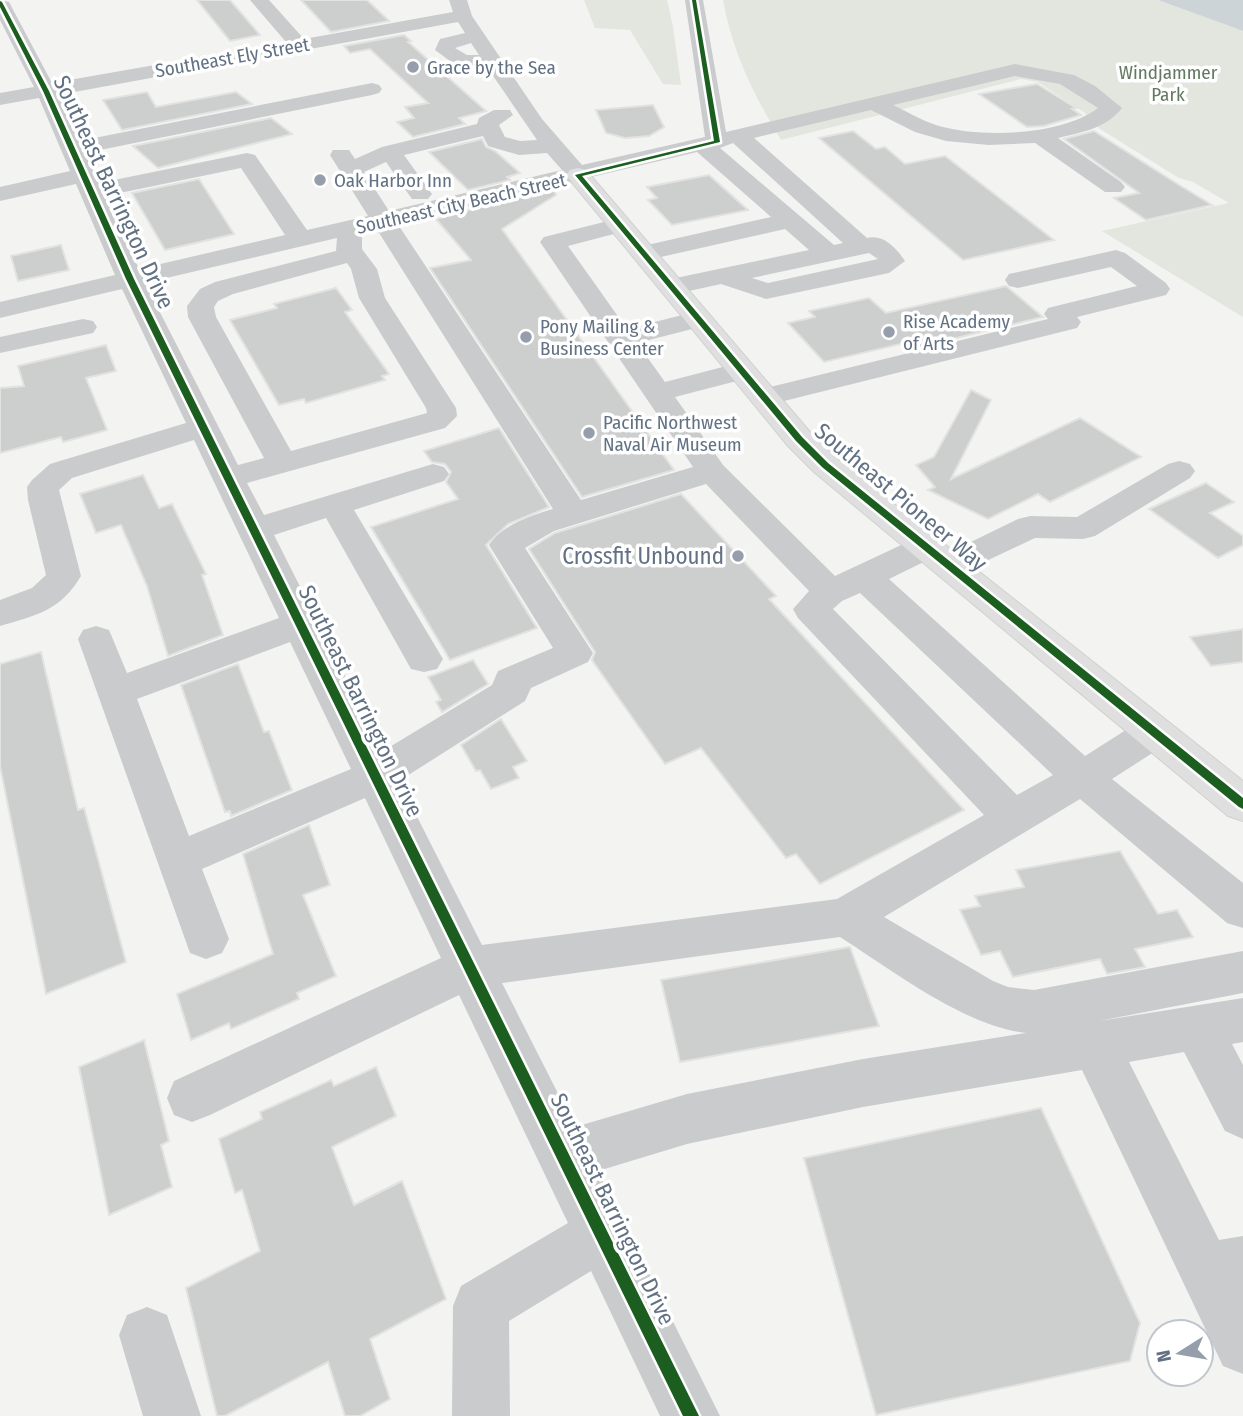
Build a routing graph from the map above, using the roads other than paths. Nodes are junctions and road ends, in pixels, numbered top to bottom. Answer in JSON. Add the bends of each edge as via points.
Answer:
{"nodes":[{"id":1,"x":259,"y":0,"type":"edge"},
{"id":2,"x":694,"y":0,"type":"edge"},
{"id":3,"x":0,"y":2,"type":"edge"},
{"id":4,"x":461,"y":8,"type":"edge"},
{"id":5,"x":477,"y":36,"type":"junction"},
{"id":6,"x":9,"y":39,"type":"edge"},
{"id":7,"x":299,"y":45,"type":"junction"},
{"id":8,"x":493,"y":60,"type":"junction"},
{"id":9,"x":372,"y":89,"type":"dead end"},
{"id":10,"x":46,"y":91,"type":"junction"},
{"id":11,"x":0,"y":99,"type":"edge"},
{"id":12,"x":875,"y":104,"type":"junction"},
{"id":13,"x":527,"y":111,"type":"junction"},
{"id":14,"x":489,"y":128,"type":"junction"},
{"id":15,"x":1040,"y":136,"type":"junction"},
{"id":16,"x":720,"y":142,"type":"junction"},
{"id":17,"x":553,"y":146,"type":"junction"},
{"id":18,"x":72,"y":149,"type":"junction"},
{"id":19,"x":390,"y":152,"type":"junction"},
{"id":20,"x":729,"y":167,"type":"junction"},
{"id":21,"x":702,"y":173,"type":"dead end"},
{"id":22,"x":88,"y":184,"type":"junction"},
{"id":23,"x":598,"y":187,"type":"junction"},
{"id":24,"x":1114,"y":187,"type":"dead end"},
{"id":25,"x":0,"y":194,"type":"edge"},
{"id":26,"x":420,"y":194,"type":"dead end"},
{"id":27,"x":790,"y":220,"type":"junction"},
{"id":28,"x":384,"y":221,"type":"junction"},
{"id":29,"x":620,"y":225,"type":"junction"},
{"id":30,"x":349,"y":239,"type":"junction"},
{"id":31,"x":301,"y":240,"type":"junction"},
{"id":32,"x":862,"y":247,"type":"junction"},
{"id":33,"x":643,"y":253,"type":"junction"},
{"id":34,"x":829,"y":254,"type":"junction"},
{"id":35,"x":722,"y":276,"type":"junction"},
{"id":36,"x":130,"y":279,"type":"junction"},
{"id":37,"x":671,"y":287,"type":"junction"},
{"id":38,"x":2,"y":304,"type":"edge"},
{"id":39,"x":1058,"y":314,"type":"dead end"},
{"id":40,"x":698,"y":319,"type":"junction"},
{"id":41,"x":83,"y":327,"type":"dead end"},
{"id":42,"x":620,"y":339,"type":"junction"},
{"id":43,"x":9,"y":343,"type":"edge"},
{"id":44,"x":218,"y":345,"type":"junction"},
{"id":45,"x":169,"y":359,"type":"junction"},
{"id":46,"x":742,"y":371,"type":"junction"},
{"id":47,"x":656,"y":393,"type":"junction"},
{"id":48,"x":764,"y":397,"type":"junction"},
{"id":49,"x":202,"y":427,"type":"junction"},
{"id":50,"x":282,"y":463,"type":"junction"},
{"id":51,"x":1179,"y":471,"type":"dead end"},
{"id":52,"x":712,"y":472,"type":"junction"},
{"id":53,"x":433,"y":474,"type":"dead end"},
{"id":54,"x":228,"y":478,"type":"junction"},
{"id":55,"x":335,"y":505,"type":"junction"},
{"id":56,"x":573,"y":514,"type":"junction"},
{"id":57,"x":253,"y":530,"type":"junction"},
{"id":58,"x":938,"y":557,"type":"junction"},
{"id":59,"x":848,"y":585,"type":"junction"},
{"id":60,"x":0,"y":613,"type":"edge"},
{"id":61,"x":300,"y":624,"type":"junction"},
{"id":62,"x":96,"y":639,"type":"dead end"},
{"id":63,"x":425,"y":659,"type":"dead end"},
{"id":64,"x":116,"y":692,"type":"junction"},
{"id":65,"x":1154,"y":732,"type":"junction"},
{"id":66,"x":375,"y":776,"type":"junction"},
{"id":67,"x":1082,"y":778,"type":"junction"},
{"id":68,"x":1243,"y":804,"type":"edge"},
{"id":69,"x":1013,"y":818,"type":"junction"},
{"id":70,"x":177,"y":860,"type":"junction"},
{"id":71,"x":1243,"y":909,"type":"edge"},
{"id":72,"x":845,"y":917,"type":"junction"},
{"id":73,"x":206,"y":939,"type":"dead end"},
{"id":74,"x":470,"y":967,"type":"junction"},
{"id":75,"x":1243,"y":972,"type":"edge"},
{"id":76,"x":1243,"y":1020,"type":"edge"},
{"id":77,"x":1196,"y":1028,"type":"junction"},
{"id":78,"x":1095,"y":1045,"type":"junction"},
{"id":79,"x":192,"y":1098,"type":"dead end"},
{"id":80,"x":1243,"y":1114,"type":"edge"},
{"id":81,"x":563,"y":1156,"type":"junction"},
{"id":82,"x":601,"y":1234,"type":"junction"},
{"id":83,"x":1224,"y":1267,"type":"edge"},
{"id":84,"x":146,"y":1335,"type":"dead end"},
{"id":85,"x":1243,"y":1346,"type":"edge"},
{"id":86,"x":172,"y":1416,"type":"edge"},
{"id":87,"x":481,"y":1416,"type":"edge"},
{"id":88,"x":691,"y":1416,"type":"edge"}],
"edges":[{"from":1,"to":7,"type":"street"},
{"from":2,"to":16,"type":"street"},
{"from":3,"to":6,"type":"street","name":"Southeast Barrington Drive"},
{"from":4,"to":5,"type":"street","name":"Southeast Pioneer Way"},
{"from":4,"to":7,"type":"street","name":"Southeast Ely Street"},
{"from":5,"to":8,"type":"street","name":"Southeast Pioneer Way"},
{"from":5,"to":8,"type":"street","via":[[447,43],[444,50],[468,62]]},
{"from":6,"to":10,"type":"street","name":"Southeast Barrington Drive"},
{"from":7,"to":10,"type":"street","name":"Southeast Ely Street"},
{"from":8,"to":13,"type":"street","name":"Southeast Pioneer Way"},
{"from":9,"to":18,"type":"street"},
{"from":10,"to":11,"type":"street","name":"Southeast Ely Street"},
{"from":10,"to":18,"type":"street","name":"Southeast Barrington Drive"},
{"from":12,"to":15,"type":"street","via":[[930,130],[952,135]]},
{"from":12,"to":15,"type":"street","name":"Southeast City Beach Street","via":[[1015,70],[1057,74],[1084,86],[1111,108],[1093,121]]},
{"from":12,"to":16,"type":"street","name":"Southeast City Beach Street"},
{"from":13,"to":14,"type":"street","via":[[497,116],[487,123]]},
{"from":13,"to":17,"type":"street","name":"Southeast Pioneer Way"},
{"from":14,"to":17,"type":"street","via":[[496,141],[519,148]]},
{"from":14,"to":19,"type":"street"},
{"from":15,"to":24,"type":"street"},
{"from":16,"to":20,"type":"street"},
{"from":16,"to":23,"type":"street","name":"Southeast City Beach Street"},
{"from":16,"to":32,"type":"street"},
{"from":17,"to":23,"type":"street","name":"Southeast Pioneer Way"},
{"from":18,"to":22,"type":"street","name":"Southeast Barrington Drive"},
{"from":19,"to":26,"type":"street"},
{"from":19,"to":28,"type":"street","via":[[346,162]]},
{"from":20,"to":21,"type":"street"},
{"from":20,"to":27,"type":"street"},
{"from":22,"to":25,"type":"street"},
{"from":22,"to":31,"type":"street","via":[[247,160]]},
{"from":22,"to":36,"type":"street","name":"Southeast Barrington Drive"},
{"from":23,"to":28,"type":"street","name":"Southeast City Beach Street"},
{"from":23,"to":29,"type":"main road","name":"Southeast Pioneer Way"},
{"from":27,"to":33,"type":"street"},
{"from":27,"to":34,"type":"street"},
{"from":28,"to":30,"type":"street","name":"Southeast City Beach Street"},
{"from":28,"to":56,"type":"street"},
{"from":29,"to":33,"type":"main road","name":"Southeast Pioneer Way"},
{"from":29,"to":42,"type":"street","via":[[553,243]]},
{"from":30,"to":31,"type":"street","name":"Southeast City Beach Street"},
{"from":30,"to":44,"type":"street","via":[[345,256],[332,262],[209,295],[200,309]]},
{"from":30,"to":50,"type":"street","via":[[372,298],[442,416],[434,422]]},
{"from":31,"to":36,"type":"street","name":"Southeast City Beach Street"},
{"from":32,"to":34,"type":"street"},
{"from":32,"to":35,"type":"street","via":[[873,244],[892,261],[880,268],[766,291]]},
{"from":33,"to":37,"type":"main road","name":"Southeast Pioneer Way"},
{"from":34,"to":35,"type":"street"},
{"from":35,"to":37,"type":"street"},
{"from":36,"to":38,"type":"street","name":"Southeast City Beach Street"},
{"from":36,"to":45,"type":"street","name":"Southeast Barrington Drive"},
{"from":37,"to":40,"type":"main road","name":"Southeast Pioneer Way"},
{"from":38,"to":43,"type":"street"},
{"from":39,"to":48,"type":"street","via":[[1067,322]]},
{"from":40,"to":42,"type":"street"},
{"from":40,"to":46,"type":"main road","name":"Southeast Pioneer Way"},
{"from":41,"to":43,"type":"street"},
{"from":42,"to":47,"type":"street"},
{"from":44,"to":45,"type":"street"},
{"from":44,"to":50,"type":"street"},
{"from":45,"to":49,"type":"street","name":"Southeast Barrington Drive"},
{"from":46,"to":47,"type":"street"},
{"from":46,"to":48,"type":"main road","name":"Southeast Pioneer Way"},
{"from":47,"to":52,"type":"street"},
{"from":48,"to":58,"type":"main road","name":"Southeast Pioneer Way","via":[[825,464]]},
{"from":49,"to":54,"type":"street","name":"Southeast Barrington Drive"},
{"from":49,"to":60,"type":"street","via":[[61,471],[50,479],[43,487],[44,500],[64,576],[57,589],[43,599]]},
{"from":50,"to":54,"type":"street"},
{"from":51,"to":58,"type":"street","via":[[1083,527],[1030,527]]},
{"from":52,"to":56,"type":"street"},
{"from":52,"to":59,"type":"street"},
{"from":53,"to":55,"type":"street"},
{"from":54,"to":57,"type":"street","name":"Southeast Barrington Drive"},
{"from":55,"to":57,"type":"street"},
{"from":55,"to":63,"type":"street"},
{"from":56,"to":66,"type":"street","via":[[542,523],[506,545],[575,653],[511,681],[512,691]]},
{"from":57,"to":61,"type":"street","name":"Southeast Barrington Drive"},
{"from":58,"to":59,"type":"street"},
{"from":58,"to":65,"type":"main road","name":"Southeast Pioneer Way"},
{"from":59,"to":67,"type":"street"},
{"from":59,"to":69,"type":"street","via":[[811,609]]},
{"from":61,"to":64,"type":"street"},
{"from":61,"to":66,"type":"street","name":"Southeast Barrington Drive"},
{"from":62,"to":64,"type":"street"},
{"from":64,"to":70,"type":"street"},
{"from":65,"to":67,"type":"street"},
{"from":65,"to":68,"type":"main road","name":"Southeast Pioneer Way"},
{"from":66,"to":70,"type":"street"},
{"from":66,"to":74,"type":"street","name":"Southeast Barrington Drive"},
{"from":67,"to":69,"type":"street"},
{"from":67,"to":71,"type":"street"},
{"from":69,"to":72,"type":"street"},
{"from":70,"to":73,"type":"street"},
{"from":72,"to":74,"type":"street"},
{"from":72,"to":75,"type":"street","via":[[975,996],[1006,1009],[1034,1012]]},
{"from":74,"to":79,"type":"street"},
{"from":74,"to":81,"type":"street","name":"Southeast Barrington Drive"},
{"from":76,"to":77,"type":"street"},
{"from":77,"to":78,"type":"street"},
{"from":77,"to":80,"type":"street"},
{"from":78,"to":81,"type":"street","via":[[863,1083],[687,1119]]},
{"from":78,"to":83,"type":"street"},
{"from":81,"to":82,"type":"street","name":"Southeast Barrington Drive"},
{"from":82,"to":87,"type":"street","via":[[481,1306]]},
{"from":82,"to":88,"type":"street","name":"Southeast Barrington Drive"},
{"from":83,"to":85,"type":"street"},
{"from":84,"to":86,"type":"street"}]}
